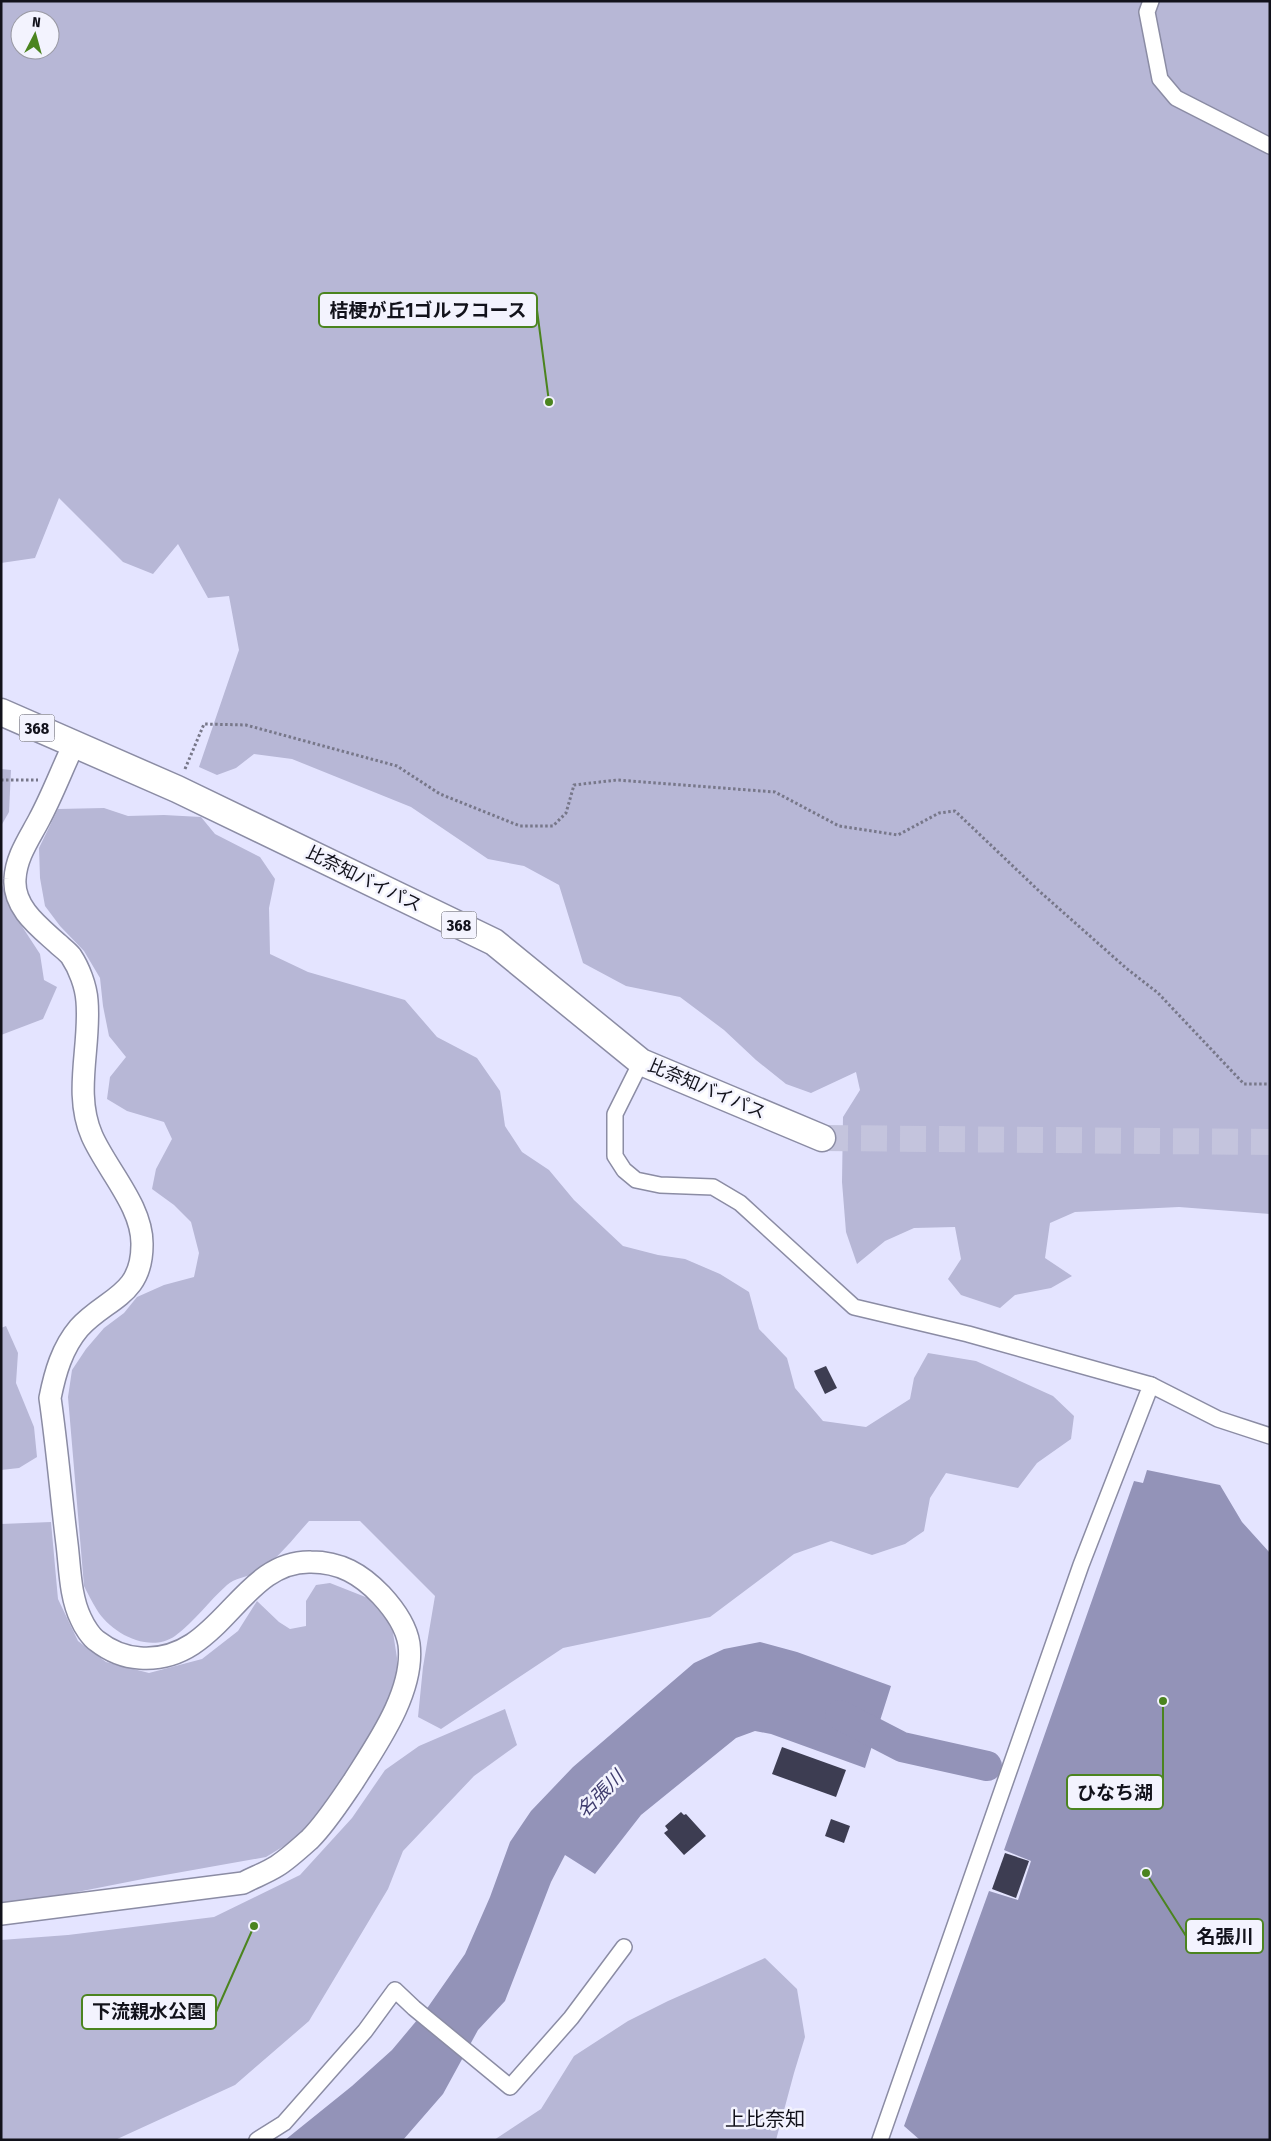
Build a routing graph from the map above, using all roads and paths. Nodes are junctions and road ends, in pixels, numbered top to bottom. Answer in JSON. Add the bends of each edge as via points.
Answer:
{"nodes":[{"id":1,"x":1151,"y":1,"type":"edge"},
{"id":2,"x":1270,"y":146,"type":"edge"},
{"id":3,"x":1,"y":712,"type":"edge"},
{"id":4,"x":74,"y":744,"type":"junction"},
{"id":5,"x":1,"y":780,"type":"edge"},
{"id":6,"x":57,"y":780,"type":"junction"},
{"id":7,"x":178,"y":789,"type":"junction"},
{"id":8,"x":642,"y":1062,"type":"junction"},
{"id":9,"x":1270,"y":1084,"type":"edge"},
{"id":10,"x":822,"y":1138,"type":"tunnel mouth"},
{"id":11,"x":1151,"y":1386,"type":"junction"},
{"id":12,"x":1270,"y":1436,"type":"edge"},
{"id":13,"x":1,"y":1914,"type":"edge"},
{"id":14,"x":624,"y":1947,"type":"dead end"},
{"id":15,"x":257,"y":2140,"type":"edge"},
{"id":16,"x":880,"y":2140,"type":"edge"}],
"edges":[{"from":1,"to":2,"type":"street","via":[[1147,12],[1160,79],[1176,98]]},
{"from":3,"to":4,"type":"highway","number":"368"},
{"from":4,"to":6,"type":"street"},
{"from":4,"to":7,"type":"highway","name":"比奈知バイパス","number":"368"},
{"from":5,"to":6,"type":"path"},
{"from":6,"to":13,"type":"street","via":[[40,820],[21,852],[15,880],[17,898],[32,921],[70,954],[81,974],[88,1001],[82,1094],[91,1136],[134,1214],[142,1244],[141,1262],[126,1292],[96,1312],[78,1329],[66,1348],[50,1398],[72,1586],[80,1618],[96,1640],[123,1657],[151,1659],[175,1655],[199,1642],[256,1584],[280,1568],[298,1562],[329,1564],[355,1572],[390,1604],[405,1627],[410,1659],[404,1689],[381,1739],[341,1800],[311,1837],[278,1866],[243,1882]]},
{"from":7,"to":8,"type":"highway","name":"比奈知バイパス","number":"368","via":[[494,942]]},
{"from":7,"to":9,"type":"path","via":[[204,724],[246,725],[397,766],[440,794],[520,826],[553,826],[566,813],[574,786],[617,780],[776,792],[839,826],[898,835],[939,812],[955,811],[1038,890],[1158,993],[1244,1084]]},
{"from":8,"to":10,"type":"highway","name":"比奈知バイパス","number":"368"},
{"from":8,"to":11,"type":"street","via":[[615,1114],[615,1156],[636,1180],[660,1185],[713,1187],[727,1195],[740,1203],[854,1307],[968,1334]]},
{"from":11,"to":12,"type":"street","via":[[1218,1420]]},
{"from":11,"to":16,"type":"street","via":[[1081,1565]]},
{"from":14,"to":15,"type":"street","via":[[571,2018],[510,2088],[395,1990],[365,2031],[284,2123]]}]}
